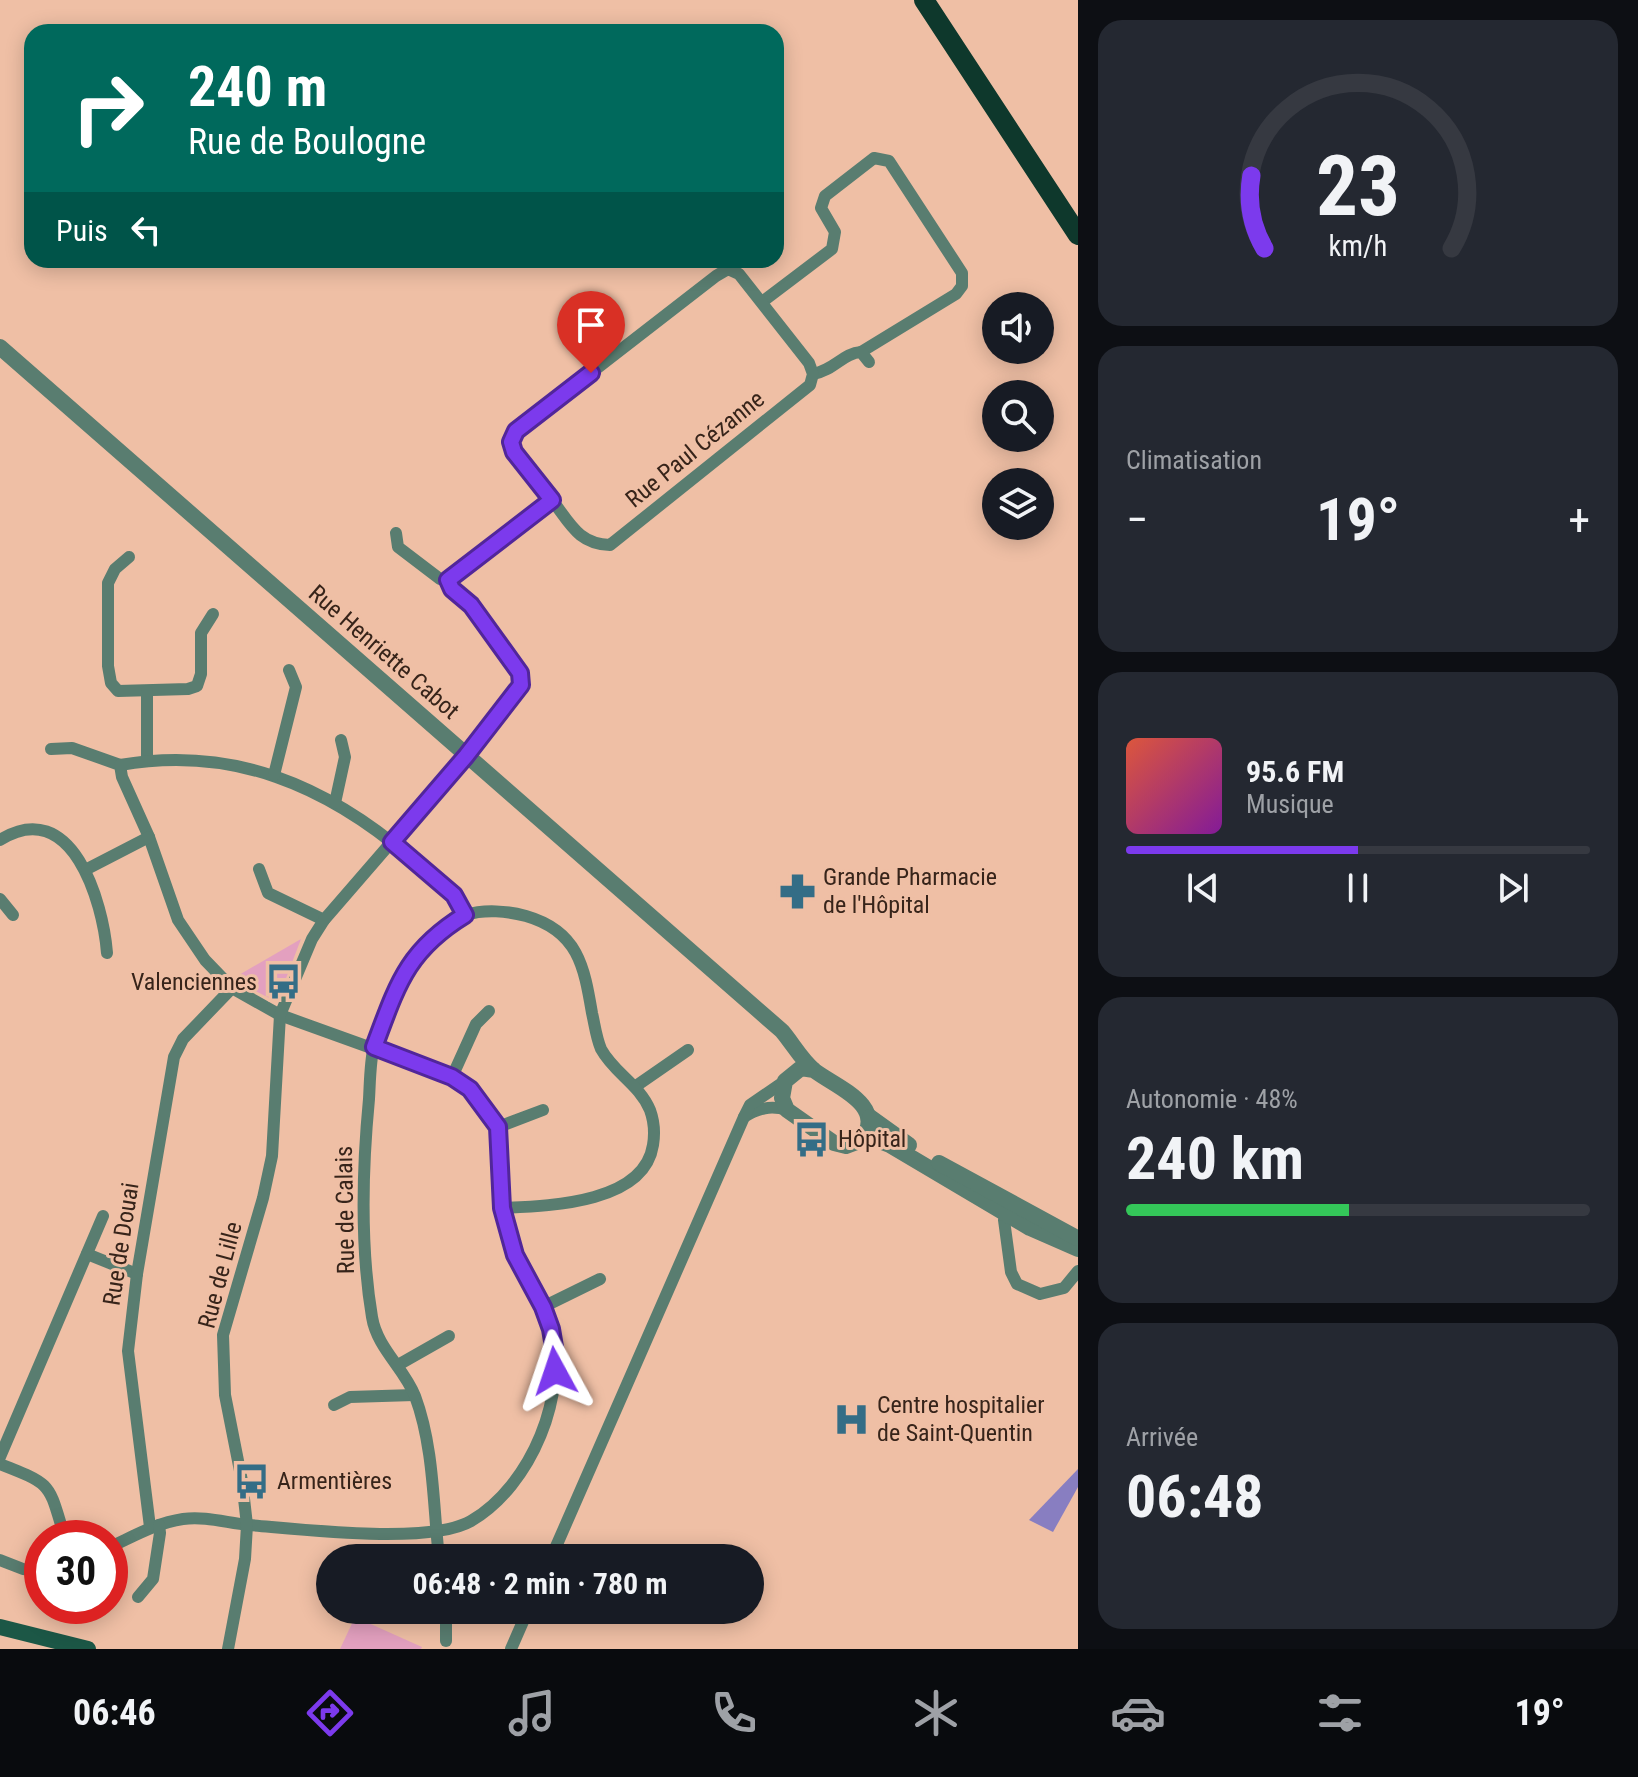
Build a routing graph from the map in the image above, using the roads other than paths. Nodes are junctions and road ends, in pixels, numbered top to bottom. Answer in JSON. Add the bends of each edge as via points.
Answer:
{"nodes":[{"id":1,"x":924,"y":0,"type":"edge"},
{"id":2,"x":1078,"y":235,"type":"edge"},
{"id":3,"x":762,"y":302,"type":"junction"},
{"id":4,"x":0,"y":347,"type":"edge"},
{"id":5,"x":813,"y":374,"type":"junction"},
{"id":6,"x":552,"y":500,"type":"junction"},
{"id":7,"x":396,"y":533,"type":"dead end"},
{"id":8,"x":129,"y":557,"type":"dead end"},
{"id":9,"x":448,"y":580,"type":"junction"},
{"id":10,"x":213,"y":614,"type":"dead end"},
{"id":11,"x":289,"y":670,"type":"dead end"},
{"id":12,"x":147,"y":691,"type":"junction"},
{"id":13,"x":341,"y":740,"type":"dead end"},
{"id":14,"x":51,"y":749,"type":"dead end"},
{"id":15,"x":466,"y":756,"type":"junction"},
{"id":16,"x":147,"y":760,"type":"junction"},
{"id":17,"x":120,"y":765,"type":"junction"},
{"id":18,"x":274,"y":775,"type":"junction"},
{"id":19,"x":335,"y":803,"type":"junction"},
{"id":20,"x":149,"y":837,"type":"junction"},
{"id":21,"x":0,"y":840,"type":"edge"},
{"id":22,"x":392,"y":842,"type":"junction"},
{"id":23,"x":87,"y":869,"type":"junction"},
{"id":24,"x":259,"y":869,"type":"dead end"},
{"id":25,"x":0,"y":899,"type":"edge"},
{"id":26,"x":13,"y":915,"type":"dead end"},
{"id":27,"x":465,"y":915,"type":"junction"},
{"id":28,"x":324,"y":920,"type":"junction"},
{"id":29,"x":107,"y":953,"type":"dead end"},
{"id":30,"x":232,"y":988,"type":"junction"},
{"id":31,"x":489,"y":1011,"type":"dead end"},
{"id":32,"x":280,"y":1015,"type":"junction"},
{"id":33,"x":773,"y":1025,"type":"junction"},
{"id":34,"x":374,"y":1047,"type":"junction"},
{"id":35,"x":688,"y":1050,"type":"dead end"},
{"id":36,"x":814,"y":1070,"type":"junction"},
{"id":37,"x":452,"y":1077,"type":"junction"},
{"id":38,"x":787,"y":1079,"type":"junction"},
{"id":39,"x":636,"y":1086,"type":"junction"},
{"id":40,"x":543,"y":1110,"type":"dead end"},
{"id":41,"x":787,"y":1110,"type":"junction"},
{"id":42,"x":744,"y":1117,"type":"junction"},
{"id":43,"x":870,"y":1117,"type":"junction"},
{"id":44,"x":498,"y":1127,"type":"junction"},
{"id":45,"x":862,"y":1140,"type":"junction"},
{"id":46,"x":502,"y":1208,"type":"junction"},
{"id":47,"x":1006,"y":1214,"type":"junction"},
{"id":48,"x":103,"y":1216,"type":"dead end"},
{"id":49,"x":1073,"y":1236,"type":"edge"},
{"id":50,"x":1078,"y":1249,"type":"edge"},
{"id":51,"x":87,"y":1254,"type":"junction"},
{"id":52,"x":1078,"y":1271,"type":"edge"},
{"id":53,"x":137,"y":1274,"type":"junction"},
{"id":54,"x":600,"y":1279,"type":"dead end"},
{"id":55,"x":543,"y":1307,"type":"junction"},
{"id":56,"x":449,"y":1336,"type":"dead end"},
{"id":57,"x":398,"y":1365,"type":"junction"},
{"id":58,"x":414,"y":1395,"type":"junction"},
{"id":59,"x":334,"y":1405,"type":"dead end"},
{"id":60,"x":0,"y":1457,"type":"edge"},
{"id":61,"x":0,"y":1464,"type":"edge"},
{"id":62,"x":59,"y":1520,"type":"edge"},
{"id":63,"x":247,"y":1525,"type":"junction"},
{"id":64,"x":155,"y":1526,"type":"junction"},
{"id":65,"x":436,"y":1531,"type":"junction"},
{"id":66,"x":128,"y":1539,"type":"edge"},
{"id":67,"x":437,"y":1544,"type":"edge"},
{"id":68,"x":557,"y":1544,"type":"edge"},
{"id":69,"x":0,"y":1560,"type":"edge"},
{"id":70,"x":24,"y":1569,"type":"edge"},
{"id":71,"x":138,"y":1597,"type":"dead end"},
{"id":72,"x":446,"y":1624,"type":"edge"},
{"id":73,"x":522,"y":1624,"type":"edge"},
{"id":74,"x":0,"y":1627,"type":"edge"},
{"id":75,"x":446,"y":1641,"type":"dead end"},
{"id":76,"x":88,"y":1649,"type":"edge"},
{"id":77,"x":228,"y":1649,"type":"edge"},
{"id":78,"x":511,"y":1649,"type":"edge"}],
"edges":[{"from":1,"to":2,"type":"main road"},
{"from":3,"to":5,"type":"street"},
{"from":3,"to":5,"type":"street","via":[[832,249],[835,232],[821,208],[825,196],[874,158],[889,161],[962,273],[962,286],[865,357],[851,353],[827,371]]},
{"from":3,"to":6,"type":"street","via":[[739,274],[728,269],[516,431],[514,452]]},
{"from":4,"to":15,"type":"street","name":"Rue Henriette Cabot"},
{"from":5,"to":6,"type":"street","name":"Rue Paul Cézanne","via":[[810,385],[610,545],[593,545],[582,538]]},
{"from":6,"to":9,"type":"street"},
{"from":7,"to":9,"type":"street","via":[[398,547]]},
{"from":8,"to":12,"type":"street","via":[[108,583],[108,666],[118,691]]},
{"from":9,"to":15,"type":"street","name":"Rue de Lille","via":[[521,679],[517,692]]},
{"from":10,"to":12,"type":"street","via":[[201,633],[197,686]]},
{"from":11,"to":18,"type":"street","via":[[296,687]]},
{"from":12,"to":16,"type":"street"},
{"from":13,"to":19,"type":"street","via":[[345,757]]},
{"from":14,"to":17,"type":"street","via":[[72,748]]},
{"from":15,"to":22,"type":"street","name":"Rue de Lille"},
{"from":15,"to":33,"type":"street","name":"Rue Henriette Cabot"},
{"from":16,"to":17,"type":"street"},
{"from":16,"to":18,"type":"street","via":[[213,762]]},
{"from":17,"to":20,"type":"street"},
{"from":18,"to":19,"type":"street"},
{"from":19,"to":22,"type":"street"},
{"from":20,"to":23,"type":"street"},
{"from":20,"to":30,"type":"street","via":[[178,920]]},
{"from":21,"to":23,"type":"street","via":[[16,832],[50,833]]},
{"from":22,"to":27,"type":"street","via":[[454,895]]},
{"from":22,"to":28,"type":"street","name":"Rue de Lille"},
{"from":23,"to":29,"type":"street","via":[[105,926]]},
{"from":24,"to":28,"type":"street","via":[[268,893]]},
{"from":25,"to":26,"type":"street"},
{"from":27,"to":34,"type":"street","name":"Rue de Calais","via":[[426,943],[402,976]]},
{"from":27,"to":39,"type":"street","via":[[521,915],[553,928],[569,942],[588,981],[602,1049]]},
{"from":28,"to":32,"type":"street","name":"Rue de Lille"},
{"from":30,"to":32,"type":"street"},
{"from":30,"to":53,"type":"street","name":"Rue de Douai","via":[[183,1039],[174,1057]]},
{"from":31,"to":37,"type":"street","via":[[476,1024]]},
{"from":32,"to":34,"type":"street"},
{"from":32,"to":63,"type":"street","name":"Rue de Lille","via":[[272,1156],[223,1335],[225,1395]]},
{"from":33,"to":36,"type":"street","name":"Rue Henriette Cabot"},
{"from":33,"to":38,"type":"street","name":"Rue Henriette Cabot","via":[[785,1049]]},
{"from":34,"to":37,"type":"street"},
{"from":34,"to":57,"type":"street","name":"Rue de Calais","via":[[363,1156],[364,1250],[372,1321],[382,1346]]},
{"from":35,"to":39,"type":"street"},
{"from":36,"to":38,"type":"street","via":[[801,1068]]},
{"from":36,"to":43,"type":"street","name":"Rue Henriette Cabot","via":[[862,1103]]},
{"from":37,"to":44,"type":"street","via":[[470,1089]]},
{"from":38,"to":41,"type":"street","name":"Rue Henriette Cabot","via":[[782,1098]]},
{"from":38,"to":42,"type":"street","via":[[750,1105]]},
{"from":39,"to":46,"type":"street","via":[[655,1129],[646,1165],[633,1179],[559,1205]]},
{"from":40,"to":44,"type":"street"},
{"from":41,"to":42,"type":"street","via":[[768,1107]]},
{"from":41,"to":45,"type":"street","via":[[834,1143],[846,1146]]},
{"from":42,"to":68,"type":"street"},
{"from":43,"to":45,"type":"street"},
{"from":43,"to":49,"type":"street","via":[[931,1158]]},
{"from":44,"to":46,"type":"street"},
{"from":45,"to":47,"type":"street","via":[[890,1145]]},
{"from":46,"to":55,"type":"street","via":[[515,1255]]},
{"from":47,"to":49,"type":"street","via":[[1010,1210]]},
{"from":47,"to":50,"type":"street"},
{"from":47,"to":52,"type":"street","via":[[1011,1272],[1017,1284],[1040,1294],[1064,1288]]},
{"from":48,"to":51,"type":"street"},
{"from":51,"to":53,"type":"street"},
{"from":51,"to":60,"type":"street"},
{"from":53,"to":64,"type":"street","name":"Rue de Douai","via":[[128,1351]]},
{"from":54,"to":55,"type":"street"},
{"from":55,"to":65,"type":"street","via":[[555,1353],[554,1388],[539,1438],[513,1483],[494,1502],[466,1524]]},
{"from":56,"to":57,"type":"street"},
{"from":57,"to":58,"type":"street","name":"Rue de Calais"},
{"from":58,"to":59,"type":"street","via":[[350,1397]]},
{"from":58,"to":65,"type":"street","name":"Rue de Calais","via":[[425,1432]]},
{"from":61,"to":62,"type":"street","via":[[47,1486]]},
{"from":63,"to":64,"type":"street","via":[[205,1518]]},
{"from":63,"to":65,"type":"street","via":[[349,1533]]},
{"from":63,"to":77,"type":"street","name":"Rue de Lille"},
{"from":64,"to":66,"type":"street"},
{"from":64,"to":71,"type":"street","name":"Rue de Douai","via":[[160,1533],[153,1579]]},
{"from":65,"to":67,"type":"street","name":"Rue de Calais"},
{"from":69,"to":70,"type":"street"},
{"from":72,"to":75,"type":"street"},
{"from":73,"to":78,"type":"street"},
{"from":74,"to":76,"type":"main road"}]}
